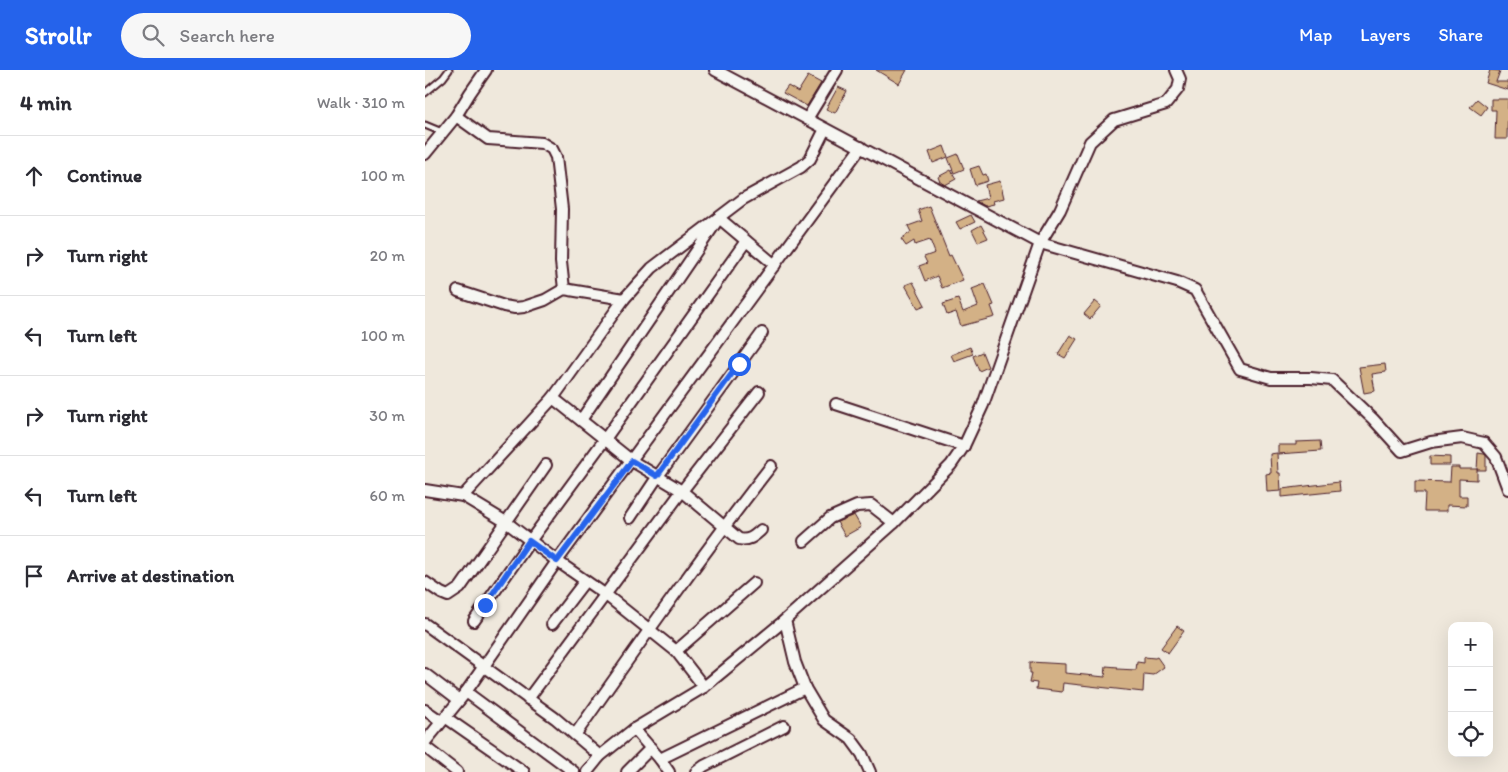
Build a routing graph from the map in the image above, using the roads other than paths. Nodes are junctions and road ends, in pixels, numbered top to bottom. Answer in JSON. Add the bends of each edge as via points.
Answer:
{"nodes":[{"id":1,"x":449,"y":70,"type":"edge"},
{"id":2,"x":486,"y":70,"type":"edge"},
{"id":3,"x":715,"y":70,"type":"edge"},
{"id":4,"x":837,"y":70,"type":"edge"},
{"id":5,"x":1176,"y":70,"type":"edge"},
{"id":6,"x":729,"y":73,"type":"edge"},
{"id":7,"x":425,"y":93,"type":"edge"},
{"id":8,"x":456,"y":116,"type":"junction"},
{"id":9,"x":807,"y":118,"type":"junction"},
{"id":10,"x":425,"y":125,"type":"edge"},
{"id":11,"x":825,"y":129,"type":"junction"},
{"id":12,"x":443,"y":132,"type":"junction"},
{"id":13,"x":861,"y":147,"type":"junction"},
{"id":14,"x":425,"y":154,"type":"edge"},
{"id":15,"x":719,"y":218,"type":"junction"},
{"id":16,"x":746,"y":241,"type":"junction"},
{"id":17,"x":1040,"y":242,"type":"junction"},
{"id":18,"x":775,"y":265,"type":"junction"},
{"id":19,"x":564,"y":289,"type":"junction"},
{"id":20,"x":458,"y":290,"type":"dead end"},
{"id":21,"x":624,"y":299,"type":"junction"},
{"id":22,"x":762,"y":332,"type":"dead end"},
{"id":23,"x":759,"y":392,"type":"dead end"},
{"id":24,"x":553,"y":398,"type":"junction"},
{"id":25,"x":836,"y":404,"type":"dead end"},
{"id":26,"x":581,"y":420,"type":"junction"},
{"id":27,"x":605,"y":439,"type":"junction"},
{"id":28,"x":964,"y":446,"type":"junction"},
{"id":29,"x":632,"y":461,"type":"junction"},
{"id":30,"x":546,"y":465,"type":"dead end"},
{"id":31,"x":771,"y":466,"type":"dead end"},
{"id":32,"x":657,"y":476,"type":"junction"},
{"id":33,"x":1508,"y":489,"type":"edge"},
{"id":34,"x":425,"y":490,"type":"edge"},
{"id":35,"x":682,"y":491,"type":"junction"},
{"id":36,"x":463,"y":496,"type":"junction"},
{"id":37,"x":630,"y":518,"type":"dead end"},
{"id":38,"x":506,"y":522,"type":"junction"},
{"id":39,"x":894,"y":523,"type":"junction"},
{"id":40,"x":724,"y":526,"type":"junction"},
{"id":41,"x":761,"y":530,"type":"dead end"},
{"id":42,"x":529,"y":541,"type":"junction"},
{"id":43,"x":804,"y":541,"type":"dead end"},
{"id":44,"x":557,"y":561,"type":"junction"},
{"id":45,"x":585,"y":581,"type":"junction"},
{"id":46,"x":425,"y":582,"type":"edge"},
{"id":47,"x":754,"y":583,"type":"dead end"},
{"id":48,"x":606,"y":595,"type":"junction"},
{"id":49,"x":785,"y":620,"type":"junction"},
{"id":50,"x":474,"y":621,"type":"dead end"},
{"id":51,"x":425,"y":624,"type":"edge"},
{"id":52,"x":551,"y":624,"type":"dead end"},
{"id":53,"x":649,"y":629,"type":"junction"},
{"id":54,"x":676,"y":651,"type":"junction"},
{"id":55,"x":483,"y":667,"type":"junction"},
{"id":56,"x":425,"y":674,"type":"edge"},
{"id":57,"x":704,"y":687,"type":"junction"},
{"id":58,"x":805,"y":688,"type":"junction"},
{"id":59,"x":466,"y":692,"type":"junction"},
{"id":60,"x":528,"y":699,"type":"junction"},
{"id":61,"x":459,"y":700,"type":"junction"},
{"id":62,"x":425,"y":710,"type":"edge"},
{"id":63,"x":443,"y":719,"type":"junction"},
{"id":64,"x":784,"y":726,"type":"dead end"},
{"id":65,"x":634,"y":729,"type":"junction"},
{"id":66,"x":575,"y":735,"type":"junction"},
{"id":67,"x":425,"y":742,"type":"edge"},
{"id":68,"x":425,"y":747,"type":"edge"},
{"id":69,"x":651,"y":748,"type":"junction"},
{"id":70,"x":600,"y":756,"type":"junction"},
{"id":71,"x":660,"y":759,"type":"junction"},
{"id":72,"x":457,"y":772,"type":"edge"},
{"id":73,"x":524,"y":772,"type":"edge"},
{"id":74,"x":574,"y":772,"type":"edge"},
{"id":75,"x":587,"y":772,"type":"edge"},
{"id":76,"x":627,"y":772,"type":"edge"},
{"id":77,"x":669,"y":772,"type":"edge"},
{"id":78,"x":696,"y":772,"type":"edge"},
{"id":79,"x":871,"y":772,"type":"edge"}],
"edges":[{"from":1,"to":7,"type":"lane"},
{"from":2,"to":8,"type":"street"},
{"from":3,"to":6,"type":"street"},
{"from":4,"to":9,"type":"street"},
{"from":5,"to":17,"type":"street","via":[[1180,79],[1178,89],[1166,104],[1114,120],[1090,142],[1060,210]]},
{"from":6,"to":9,"type":"street"},
{"from":8,"to":12,"type":"street"},
{"from":8,"to":19,"type":"street","via":[[488,139],[542,143],[553,150],[562,209]]},
{"from":9,"to":11,"type":"street"},
{"from":10,"to":12,"type":"lane"},
{"from":11,"to":13,"type":"street"},
{"from":11,"to":15,"type":"street","via":[[810,158],[801,167],[743,199]]},
{"from":12,"to":14,"type":"street"},
{"from":13,"to":17,"type":"street"},
{"from":13,"to":18,"type":"street"},
{"from":15,"to":16,"type":"street"},
{"from":15,"to":21,"type":"street","via":[[652,268]]},
{"from":15,"to":26,"type":"street"},
{"from":16,"to":18,"type":"street"},
{"from":16,"to":27,"type":"street"},
{"from":17,"to":28,"type":"street","via":[[983,406]]},
{"from":17,"to":33,"type":"street","via":[[1195,290],[1240,368],[1271,378],[1332,380],[1402,450],[1462,438],[1484,443],[1496,457]]},
{"from":18,"to":29,"type":"street"},
{"from":19,"to":20,"type":"street","via":[[538,302],[515,308]]},
{"from":19,"to":21,"type":"street"},
{"from":21,"to":24,"type":"street"},
{"from":22,"to":32,"type":"street"},
{"from":23,"to":35,"type":"street"},
{"from":24,"to":26,"type":"street"},
{"from":24,"to":36,"type":"street"},
{"from":25,"to":28,"type":"street"},
{"from":26,"to":27,"type":"street"},
{"from":27,"to":29,"type":"street"},
{"from":27,"to":42,"type":"street"},
{"from":28,"to":39,"type":"street","via":[[951,465]]},
{"from":29,"to":32,"type":"street"},
{"from":29,"to":44,"type":"street"},
{"from":30,"to":38,"type":"street"},
{"from":31,"to":40,"type":"street"},
{"from":32,"to":35,"type":"street"},
{"from":32,"to":37,"type":"street"},
{"from":34,"to":36,"type":"street"},
{"from":35,"to":40,"type":"street"},
{"from":35,"to":48,"type":"street"},
{"from":36,"to":38,"type":"street"},
{"from":38,"to":42,"type":"street"},
{"from":38,"to":46,"type":"street","via":[[460,588],[448,596]]},
{"from":39,"to":43,"type":"street","via":[[871,505],[857,506],[830,518]]},
{"from":39,"to":49,"type":"street"},
{"from":40,"to":41,"type":"street","via":[[744,540],[751,539]]},
{"from":40,"to":53,"type":"street"},
{"from":42,"to":44,"type":"street"},
{"from":42,"to":50,"type":"street"},
{"from":44,"to":45,"type":"street"},
{"from":44,"to":55,"type":"street"},
{"from":45,"to":48,"type":"street"},
{"from":45,"to":52,"type":"street"},
{"from":47,"to":54,"type":"street"},
{"from":48,"to":53,"type":"street"},
{"from":48,"to":60,"type":"street"},
{"from":49,"to":57,"type":"street"},
{"from":49,"to":58,"type":"street"},
{"from":51,"to":55,"type":"street"},
{"from":53,"to":54,"type":"street"},
{"from":53,"to":66,"type":"street"},
{"from":54,"to":57,"type":"street"},
{"from":55,"to":59,"type":"street"},
{"from":55,"to":60,"type":"street"},
{"from":56,"to":61,"type":"street"},
{"from":57,"to":65,"type":"street"},
{"from":58,"to":71,"type":"street"},
{"from":58,"to":79,"type":"street","via":[[825,720],[851,739]]},
{"from":59,"to":61,"type":"street"},
{"from":59,"to":74,"type":"street"},
{"from":60,"to":66,"type":"street"},
{"from":61,"to":63,"type":"street"},
{"from":62,"to":63,"type":"street"},
{"from":63,"to":67,"type":"street"},
{"from":63,"to":73,"type":"street"},
{"from":64,"to":78,"type":"street"},
{"from":65,"to":69,"type":"street"},
{"from":65,"to":70,"type":"street"},
{"from":66,"to":70,"type":"street"},
{"from":68,"to":72,"type":"street"},
{"from":69,"to":71,"type":"street"},
{"from":69,"to":76,"type":"street"},
{"from":70,"to":75,"type":"street"},
{"from":71,"to":77,"type":"street"}]}
